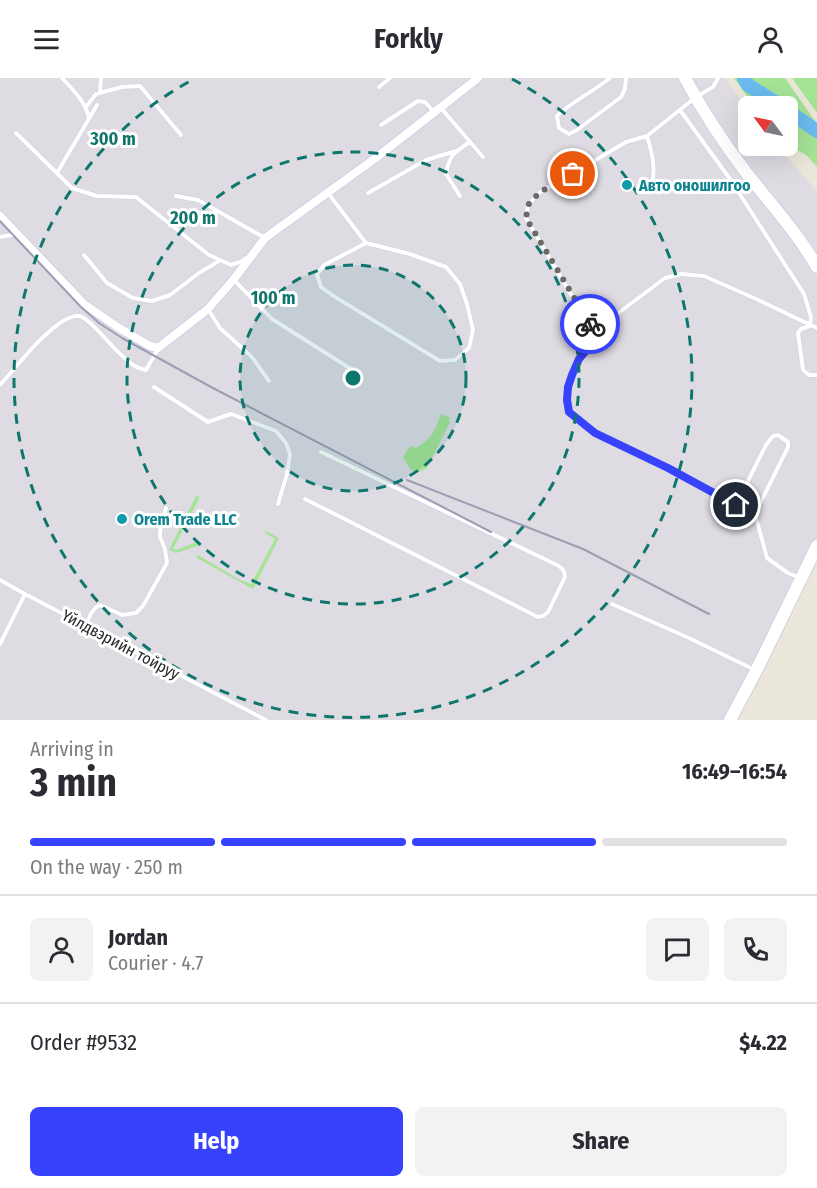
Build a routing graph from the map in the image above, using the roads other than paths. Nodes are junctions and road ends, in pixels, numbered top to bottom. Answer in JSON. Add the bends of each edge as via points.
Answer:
{"nodes":[{"id":1,"x":62,"y":78,"type":"edge"},
{"id":2,"x":101,"y":78,"type":"edge"},
{"id":3,"x":390,"y":78,"type":"edge"},
{"id":4,"x":478,"y":78,"type":"edge"},
{"id":5,"x":610,"y":78,"type":"edge"},
{"id":6,"x":626,"y":78,"type":"edge"},
{"id":7,"x":685,"y":78,"type":"edge"},
{"id":8,"x":718,"y":78,"type":"edge"},
{"id":9,"x":379,"y":87,"type":"dead end"},
{"id":10,"x":100,"y":93,"type":"junction"},
{"id":11,"x":696,"y":97,"type":"junction"},
{"id":12,"x":97,"y":105,"type":"dead end"},
{"id":13,"x":86,"y":107,"type":"junction"},
{"id":14,"x":438,"y":110,"type":"junction"},
{"id":15,"x":680,"y":110,"type":"junction"},
{"id":16,"x":89,"y":118,"type":"junction"},
{"id":17,"x":381,"y":125,"type":"dead end"},
{"id":18,"x":15,"y":133,"type":"dead end"},
{"id":19,"x":181,"y":135,"type":"dead end"},
{"id":20,"x":647,"y":136,"type":"junction"},
{"id":21,"x":470,"y":142,"type":"junction"},
{"id":22,"x":456,"y":151,"type":"junction"},
{"id":23,"x":483,"y":157,"type":"dead end"},
{"id":24,"x":57,"y":173,"type":"junction"},
{"id":25,"x":652,"y":185,"type":"dead end"},
{"id":26,"x":327,"y":192,"type":"junction"},
{"id":27,"x":369,"y":194,"type":"dead end"},
{"id":28,"x":176,"y":196,"type":"dead end"},
{"id":29,"x":460,"y":196,"type":"dead end"},
{"id":30,"x":0,"y":216,"type":"edge"},
{"id":31,"x":17,"y":234,"type":"junction"},
{"id":32,"x":0,"y":237,"type":"edge"},
{"id":33,"x":265,"y":238,"type":"junction"},
{"id":34,"x":366,"y":243,"type":"junction"},
{"id":35,"x":84,"y":255,"type":"dead end"},
{"id":36,"x":219,"y":261,"type":"junction"},
{"id":37,"x":817,"y":267,"type":"edge"},
{"id":38,"x":234,"y":279,"type":"junction"},
{"id":39,"x":208,"y":309,"type":"junction"},
{"id":40,"x":810,"y":326,"type":"junction"},
{"id":41,"x":816,"y":328,"type":"edge"},
{"id":42,"x":593,"y":332,"type":"junction"},
{"id":43,"x":817,"y":334,"type":"edge"},
{"id":44,"x":158,"y":348,"type":"junction"},
{"id":45,"x":359,"y":374,"type":"dead end"},
{"id":46,"x":817,"y":375,"type":"edge"},
{"id":47,"x":269,"y":381,"type":"dead end"},
{"id":48,"x":0,"y":385,"type":"edge"},
{"id":49,"x":154,"y":387,"type":"dead end"},
{"id":50,"x":321,"y":452,"type":"dead end"},
{"id":51,"x":305,"y":499,"type":"dead end"},
{"id":52,"x":278,"y":504,"type":"dead end"},
{"id":53,"x":736,"y":505,"type":"junction"},
{"id":54,"x":166,"y":508,"type":"dead end"},
{"id":55,"x":755,"y":514,"type":"junction"},
{"id":56,"x":817,"y":546,"type":"edge"},
{"id":57,"x":802,"y":578,"type":"junction"},
{"id":58,"x":0,"y":580,"type":"edge"},
{"id":59,"x":25,"y":594,"type":"junction"},
{"id":60,"x":612,"y":604,"type":"dead end"},
{"id":61,"x":86,"y":626,"type":"junction"},
{"id":62,"x":0,"y":644,"type":"edge"},
{"id":63,"x":756,"y":671,"type":"junction"},
{"id":64,"x":266,"y":720,"type":"edge"},
{"id":65,"x":730,"y":720,"type":"edge"}],
"edges":[{"from":1,"to":13,"type":"lane"},
{"from":2,"to":10,"type":"lane"},
{"from":3,"to":9,"type":"lane"},
{"from":4,"to":14,"type":"street"},
{"from":5,"to":6,"type":"lane","via":[[566,108],[557,117],[559,128],[569,134],[577,130],[621,97],[626,90]]},
{"from":7,"to":11,"type":"main road"},
{"from":8,"to":11,"type":"lane"},
{"from":10,"to":13,"type":"lane"},
{"from":10,"to":19,"type":"lane","via":[[140,86]]},
{"from":11,"to":15,"type":"lane"},
{"from":11,"to":37,"type":"main road"},
{"from":12,"to":16,"type":"lane"},
{"from":13,"to":16,"type":"lane"},
{"from":14,"to":17,"type":"lane","via":[[418,101]]},
{"from":14,"to":21,"type":"lane"},
{"from":14,"to":26,"type":"street"},
{"from":15,"to":20,"type":"lane"},
{"from":15,"to":40,"type":"lane","via":[[804,294]]},
{"from":16,"to":24,"type":"lane"},
{"from":18,"to":24,"type":"lane"},
{"from":20,"to":25,"type":"lane","via":[[654,158]]},
{"from":20,"to":42,"type":"lane","via":[[626,142],[540,192],[528,205],[526,218]]},
{"from":21,"to":22,"type":"lane"},
{"from":21,"to":23,"type":"lane"},
{"from":22,"to":27,"type":"lane","via":[[426,160]]},
{"from":22,"to":29,"type":"lane","via":[[446,174]]},
{"from":24,"to":36,"type":"lane","via":[[72,188],[97,196],[136,197]]},
{"from":26,"to":33,"type":"street"},
{"from":26,"to":34,"type":"lane"},
{"from":28,"to":33,"type":"lane","via":[[198,200]]},
{"from":30,"to":31,"type":"street"},
{"from":31,"to":32,"type":"lane"},
{"from":31,"to":44,"type":"street","via":[[84,304]]},
{"from":33,"to":36,"type":"lane","via":[[243,261],[231,265]]},
{"from":33,"to":38,"type":"street"},
{"from":34,"to":34,"type":"lane","via":[[446,267],[460,284],[467,304],[473,330],[469,348],[455,360],[440,361],[321,287],[317,275],[324,265]]},
{"from":35,"to":36,"type":"lane","via":[[107,283],[133,298],[152,301],[170,295]]},
{"from":38,"to":39,"type":"street"},
{"from":38,"to":45,"type":"lane","via":[[272,319]]},
{"from":39,"to":44,"type":"street"},
{"from":39,"to":47,"type":"lane","via":[[220,328],[252,357]]},
{"from":40,"to":41,"type":"lane"},
{"from":40,"to":42,"type":"lane","via":[[704,276],[681,274],[665,278]]},
{"from":40,"to":46,"type":"lane","via":[[798,333],[803,370]]},
{"from":41,"to":43,"type":"lane"},
{"from":42,"to":53,"type":"lane","via":[[590,346],[579,359],[568,387],[569,412],[595,433]]},
{"from":44,"to":48,"type":"lane","via":[[146,370],[138,369],[89,320],[68,317],[35,344]]},
{"from":49,"to":52,"type":"lane","via":[[208,422],[231,414],[276,431],[290,454]]},
{"from":50,"to":51,"type":"lane","via":[[557,565],[564,569],[565,577],[548,612],[538,616]]},
{"from":53,"to":55,"type":"lane"},
{"from":53,"to":55,"type":"lane","via":[[766,445],[773,436],[783,437],[788,447]]},
{"from":54,"to":61,"type":"lane","via":[[160,537],[167,564],[143,606],[136,613],[122,615],[97,606]]},
{"from":55,"to":57,"type":"lane","via":[[767,558]]},
{"from":56,"to":57,"type":"main road"},
{"from":57,"to":63,"type":"main road"},
{"from":58,"to":59,"type":"lane","name":"Үйлдвэрийн тойруу"},
{"from":59,"to":61,"type":"lane","name":"Үйлдвэрийн тойруу"},
{"from":59,"to":62,"type":"lane"},
{"from":60,"to":63,"type":"lane"},
{"from":61,"to":64,"type":"lane","name":"Үйлдвэрийн тойруу"},
{"from":63,"to":65,"type":"main road"}]}
